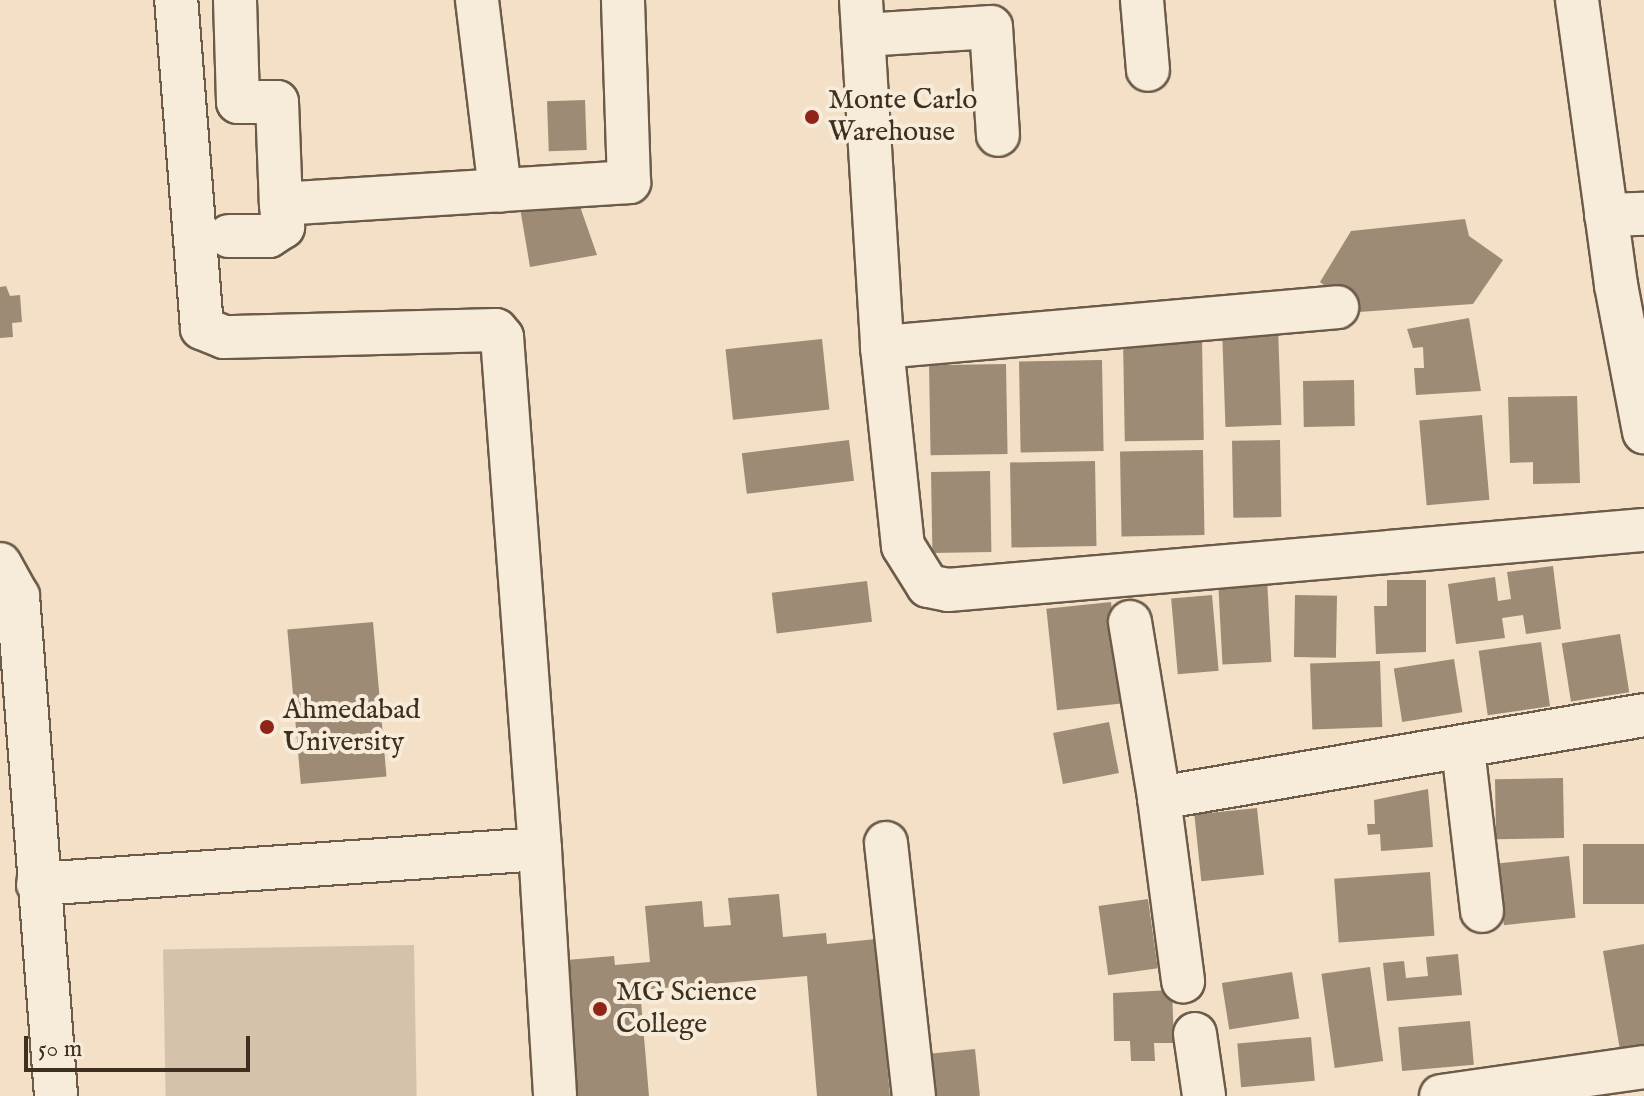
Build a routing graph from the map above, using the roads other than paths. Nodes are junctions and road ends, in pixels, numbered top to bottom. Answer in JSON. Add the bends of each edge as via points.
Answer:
{"nodes":[{"id":1,"x":176,"y":0,"type":"edge"},
{"id":2,"x":235,"y":0,"type":"edge"},
{"id":3,"x":477,"y":0,"type":"edge"},
{"id":4,"x":623,"y":0,"type":"edge"},
{"id":5,"x":1142,"y":0,"type":"edge"},
{"id":6,"x":1577,"y":0,"type":"edge"},
{"id":7,"x":991,"y":13,"type":"edge"},
{"id":8,"x":862,"y":17,"type":"edge"},
{"id":9,"x":1148,"y":70,"type":"dead end"},
{"id":10,"x":998,"y":135,"type":"dead end"},
{"id":11,"x":500,"y":191,"type":"junction"},
{"id":12,"x":281,"y":204,"type":"junction"},
{"id":13,"x":1625,"y":214,"type":"edge"},
{"id":14,"x":229,"y":236,"type":"dead end"},
{"id":15,"x":1337,"y":307,"type":"dead end"},
{"id":16,"x":882,"y":347,"type":"junction"},
{"id":17,"x":1644,"y":432,"type":"edge"},
{"id":18,"x":1644,"y":530,"type":"edge"},
{"id":19,"x":0,"y":564,"type":"edge"},
{"id":20,"x":1130,"y":622,"type":"dead end"},
{"id":21,"x":1644,"y":715,"type":"edge"},
{"id":22,"x":1463,"y":749,"type":"junction"},
{"id":23,"x":1159,"y":798,"type":"junction"},
{"id":24,"x":886,"y":843,"type":"dead end"},
{"id":25,"x":540,"y":849,"type":"junction"},
{"id":26,"x":38,"y":884,"type":"junction"},
{"id":27,"x":1482,"y":911,"type":"dead end"},
{"id":28,"x":1183,"y":981,"type":"dead end"},
{"id":29,"x":1195,"y":1034,"type":"dead end"},
{"id":30,"x":1644,"y":1067,"type":"edge"},
{"id":31,"x":56,"y":1096,"type":"edge"},
{"id":32,"x":555,"y":1096,"type":"edge"},
{"id":33,"x":914,"y":1096,"type":"edge"},
{"id":34,"x":1204,"y":1096,"type":"edge"},
{"id":35,"x":1441,"y":1096,"type":"edge"}],
"edges":[{"from":1,"to":25,"type":"street","via":[[202,328],[224,337],[496,330],[502,337]]},
{"from":2,"to":12,"type":"street","via":[[225,102],[277,102]]},
{"from":3,"to":11,"type":"street"},
{"from":4,"to":11,"type":"street","via":[[629,182]]},
{"from":5,"to":9,"type":"street"},
{"from":6,"to":13,"type":"street"},
{"from":7,"to":8,"type":"street"},
{"from":7,"to":10,"type":"street"},
{"from":8,"to":16,"type":"street"},
{"from":11,"to":12,"type":"street"},
{"from":12,"to":14,"type":"street","via":[[283,227],[269,236]]},
{"from":13,"to":17,"type":"street"},
{"from":15,"to":16,"type":"street"},
{"from":16,"to":18,"type":"street","via":[[903,546],[928,586],[980,588]]},
{"from":19,"to":26,"type":"street","via":[[18,596]]},
{"from":20,"to":23,"type":"street"},
{"from":21,"to":22,"type":"street"},
{"from":22,"to":23,"type":"street"},
{"from":22,"to":27,"type":"street"},
{"from":23,"to":28,"type":"street"},
{"from":24,"to":33,"type":"street"},
{"from":25,"to":26,"type":"street"},
{"from":25,"to":32,"type":"street"},
{"from":26,"to":31,"type":"street"},
{"from":29,"to":34,"type":"street"},
{"from":30,"to":35,"type":"street"}]}
